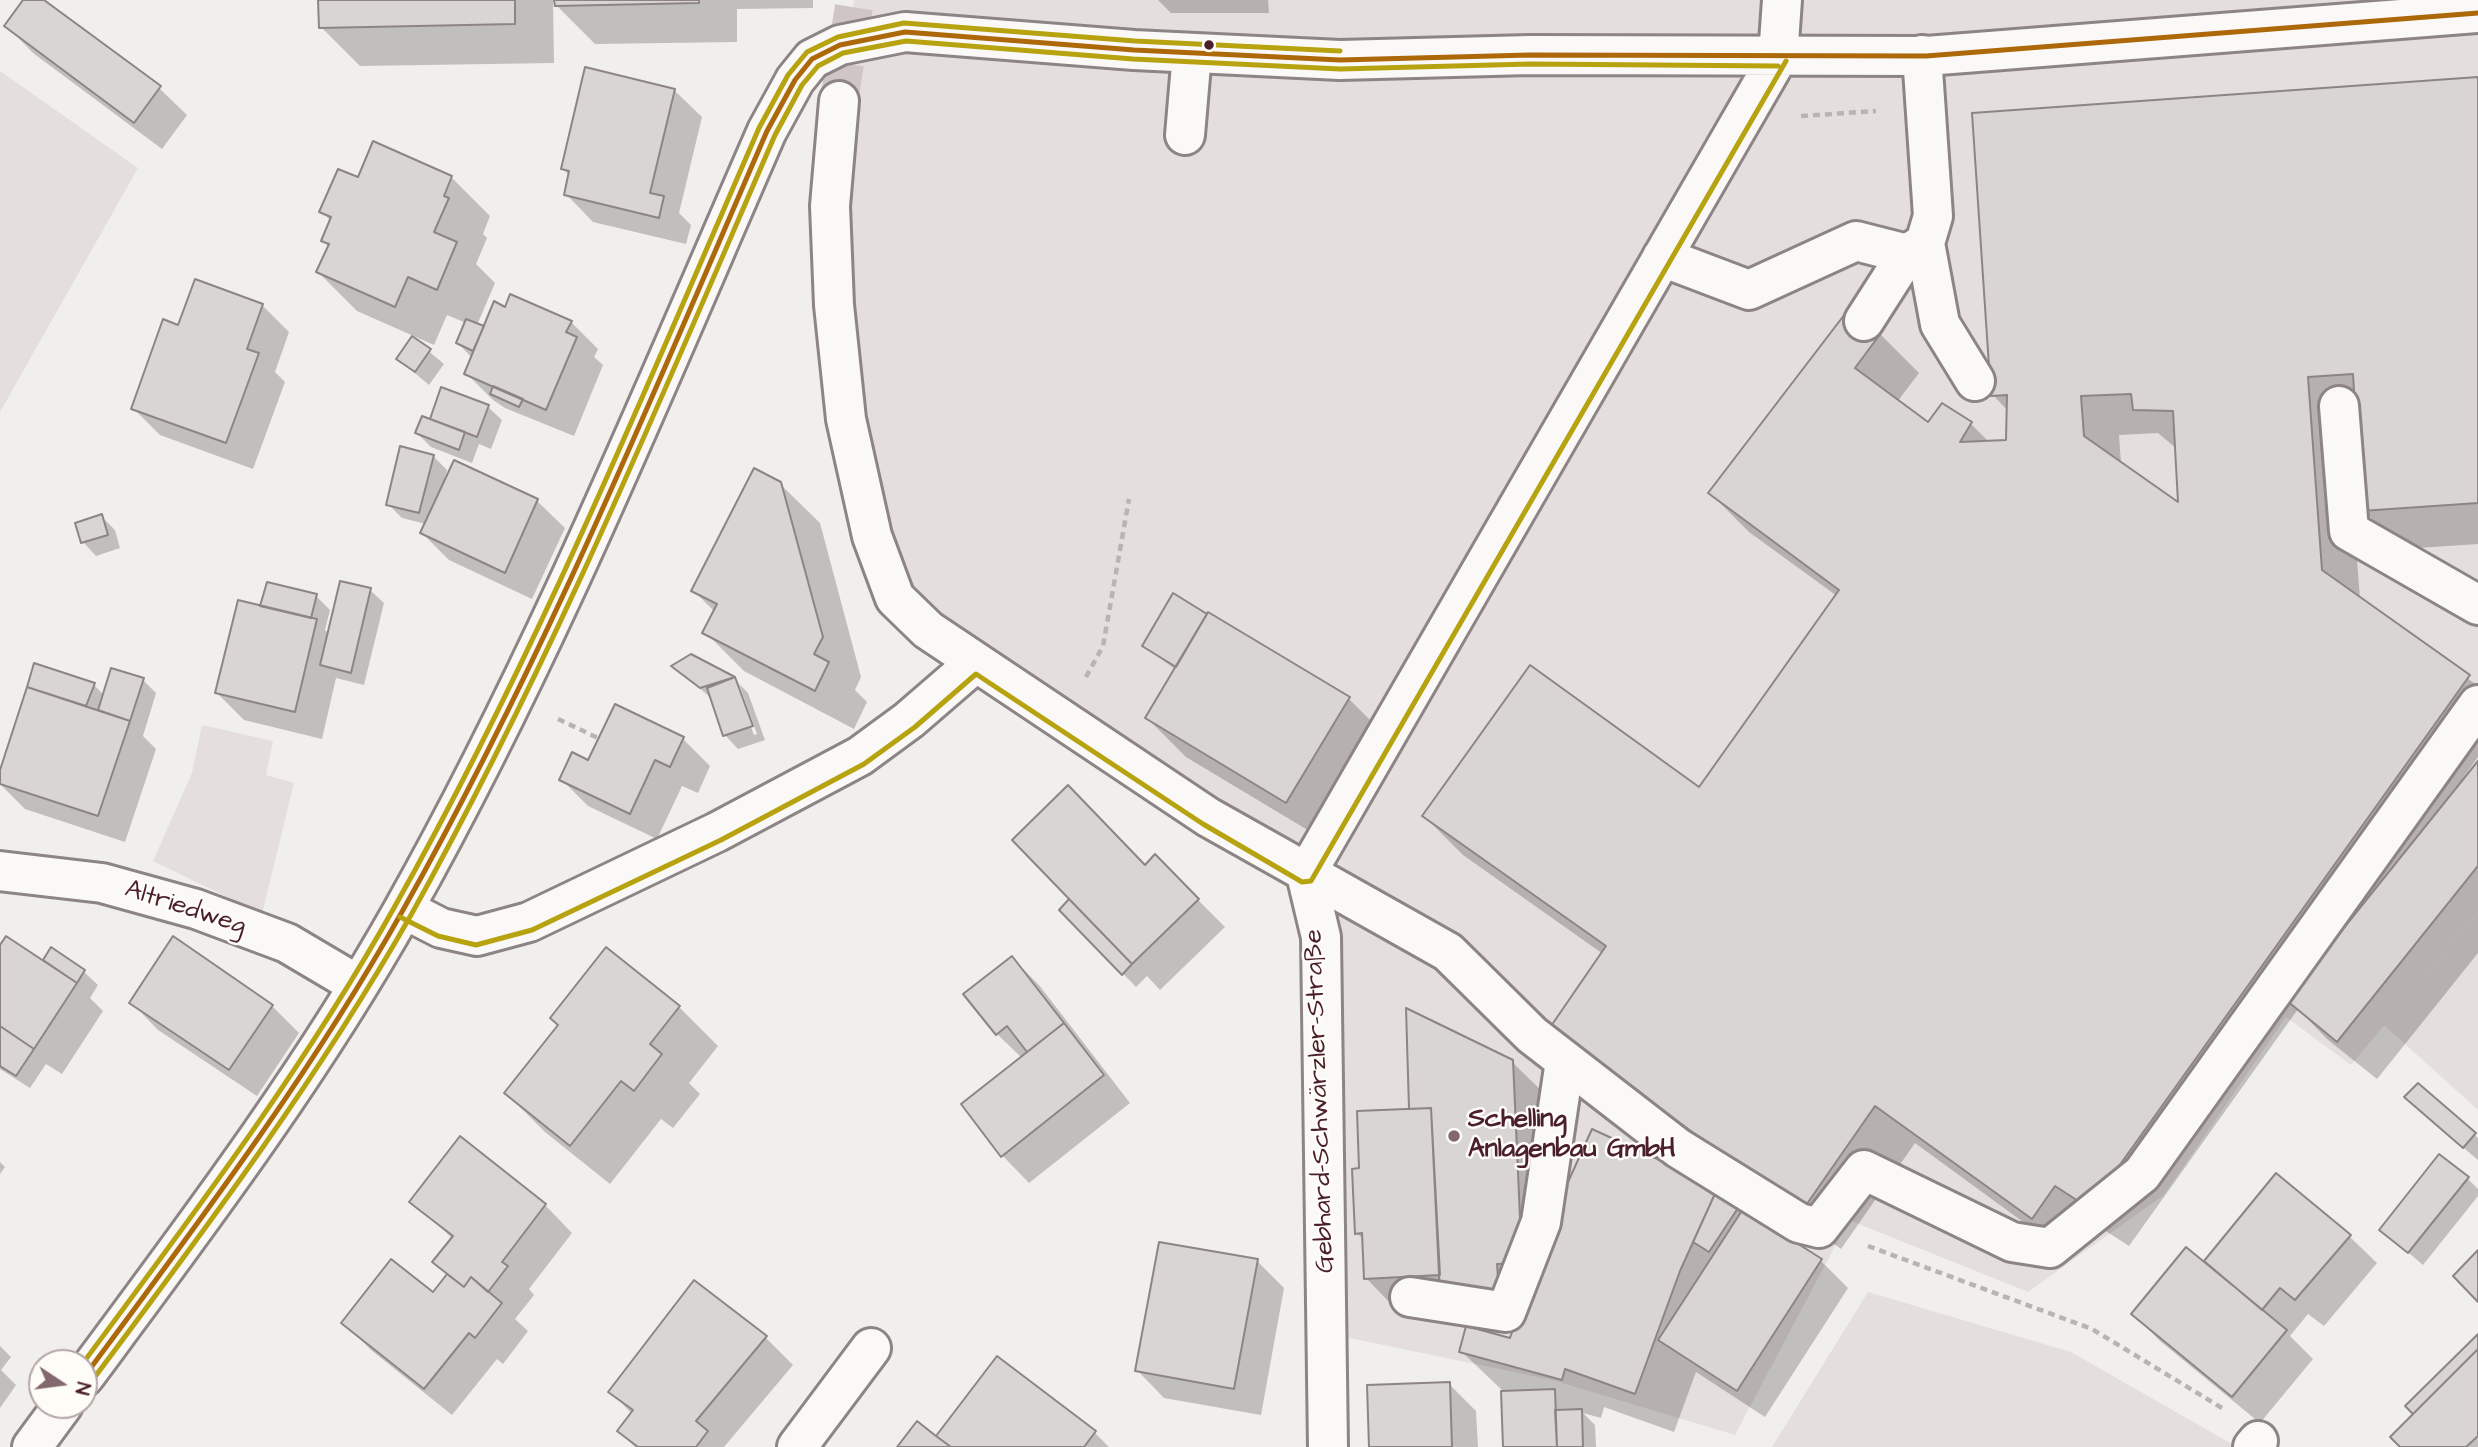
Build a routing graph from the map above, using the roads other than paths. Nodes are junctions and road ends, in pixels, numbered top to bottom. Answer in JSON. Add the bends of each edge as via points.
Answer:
{"nodes":[{"id":1,"x":1782,"y":0,"type":"edge"},
{"id":2,"x":2478,"y":13,"type":"edge"},
{"id":3,"x":1192,"y":53,"type":"junction"},
{"id":4,"x":1922,"y":55,"type":"junction"},
{"id":5,"x":1778,"y":57,"type":"junction"},
{"id":6,"x":839,"y":101,"type":"tunnel mouth"},
{"id":7,"x":1185,"y":135,"type":"dead end"},
{"id":8,"x":1916,"y":249,"type":"junction"},
{"id":9,"x":1662,"y":257,"type":"junction"},
{"id":10,"x":1864,"y":321,"type":"dead end"},
{"id":11,"x":1975,"y":381,"type":"dead end"},
{"id":12,"x":2339,"y":406,"type":"dead end"},
{"id":13,"x":2478,"y":605,"type":"edge"},
{"id":14,"x":975,"y":663,"type":"junction"},
{"id":15,"x":2478,"y":705,"type":"edge"},
{"id":16,"x":0,"y":871,"type":"edge"},
{"id":17,"x":1306,"y":874,"type":"junction"},
{"id":18,"x":404,"y":909,"type":"junction"},
{"id":19,"x":358,"y":985,"type":"junction"},
{"id":20,"x":1565,"y":1061,"type":"junction"},
{"id":21,"x":1410,"y":1297,"type":"dead end"},
{"id":22,"x":871,"y":1348,"type":"dead end"},
{"id":23,"x":98,"y":1358,"type":"edge"},
{"id":24,"x":53,"y":1419,"type":"edge"},
{"id":25,"x":32,"y":1447,"type":"edge"},
{"id":26,"x":797,"y":1447,"type":"edge"},
{"id":27,"x":1328,"y":1447,"type":"edge"}],
"edges":[{"from":1,"to":5,"type":"street"},
{"from":2,"to":4,"type":"street"},
{"from":3,"to":5,"type":"street","via":[[1340,60],[1530,55]]},
{"from":3,"to":7,"type":"street"},
{"from":3,"to":18,"type":"street","via":[[905,32],[840,45],[812,59],[767,131],[616,476]]},
{"from":4,"to":5,"type":"street"},
{"from":4,"to":8,"type":"street","via":[[1933,216]]},
{"from":5,"to":9,"type":"street"},
{"from":6,"to":14,"type":"street","via":[[830,205],[834,305],[846,419],[872,536],[895,598],[928,630]]},
{"from":8,"to":9,"type":"street","via":[[1856,241],[1749,290]]},
{"from":8,"to":10,"type":"street"},
{"from":8,"to":11,"type":"street","via":[[1940,324]]},
{"from":9,"to":17,"type":"street"},
{"from":12,"to":13,"type":"street","via":[[2349,531]]},
{"from":14,"to":17,"type":"street","via":[[1208,817]]},
{"from":14,"to":18,"type":"street","via":[[860,756],[717,832],[529,922],[477,936],[442,928]]},
{"from":15,"to":20,"type":"street","via":[[2142,1174],[2050,1248],[2012,1242],[1864,1170],[1819,1228],[1799,1223],[1678,1148]]},
{"from":16,"to":19,"type":"street","name":"Altriedweg","via":[[103,883],[196,909],[287,943]]},
{"from":17,"to":20,"type":"street","via":[[1448,952]]},
{"from":17,"to":27,"type":"street","name":"Gebhard-Schwärzler-Straße","via":[[1321,937]]},
{"from":18,"to":19,"type":"street"},
{"from":19,"to":23,"type":"street","via":[[294,1086]]},
{"from":20,"to":21,"type":"street","via":[[1541,1222],[1506,1312]]},
{"from":22,"to":26,"type":"street"},
{"from":24,"to":25,"type":"street"}]}
